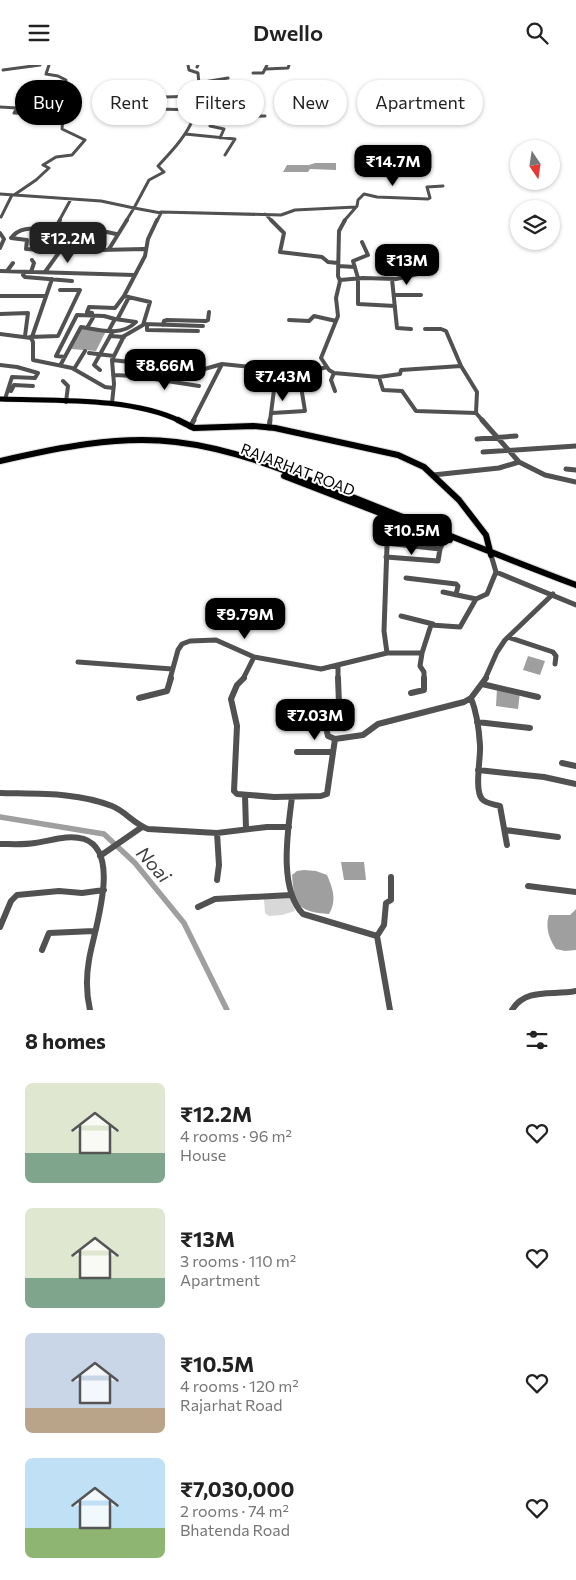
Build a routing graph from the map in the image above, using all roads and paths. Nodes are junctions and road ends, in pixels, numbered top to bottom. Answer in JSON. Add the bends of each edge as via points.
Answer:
{"nodes":[{"id":1,"x":40,"y":65,"type":"edge"},
{"id":2,"x":49,"y":65,"type":"edge"},
{"id":3,"x":188,"y":65,"type":"edge"},
{"id":4,"x":289,"y":65,"type":"edge"},
{"id":5,"x":266,"y":67,"type":"edge"},
{"id":6,"x":3,"y":70,"type":"dead end"},
{"id":7,"x":253,"y":73,"type":"dead end"},
{"id":8,"x":228,"y":77,"type":"dead end"},
{"id":9,"x":66,"y":80,"type":"edge"},
{"id":10,"x":198,"y":80,"type":"edge"},
{"id":11,"x":212,"y":80,"type":"edge"},
{"id":12,"x":0,"y":107,"type":"edge"},
{"id":13,"x":15,"y":108,"type":"edge"},
{"id":14,"x":62,"y":125,"type":"edge"},
{"id":15,"x":190,"y":125,"type":"edge"},
{"id":16,"x":210,"y":126,"type":"dead end"},
{"id":17,"x":185,"y":134,"type":"junction"},
{"id":18,"x":220,"y":138,"type":"junction"},
{"id":19,"x":225,"y":155,"type":"dead end"},
{"id":20,"x":442,"y":186,"type":"dead end"},
{"id":21,"x":2,"y":195,"type":"edge"},
{"id":22,"x":13,"y":195,"type":"junction"},
{"id":23,"x":71,"y":199,"type":"junction"},
{"id":24,"x":356,"y":207,"type":"junction"},
{"id":25,"x":134,"y":208,"type":"junction"},
{"id":26,"x":161,"y":212,"type":"junction"},
{"id":27,"x":265,"y":214,"type":"junction"},
{"id":28,"x":1,"y":217,"type":"edge"},
{"id":29,"x":57,"y":227,"type":"junction"},
{"id":30,"x":0,"y":233,"type":"edge"},
{"id":31,"x":116,"y":233,"type":"junction"},
{"id":32,"x":3,"y":238,"type":"junction"},
{"id":33,"x":11,"y":238,"type":"junction"},
{"id":34,"x":362,"y":242,"type":"dead end"},
{"id":35,"x":0,"y":248,"type":"edge"},
{"id":36,"x":27,"y":249,"type":"junction"},
{"id":37,"x":109,"y":249,"type":"junction"},
{"id":38,"x":144,"y":249,"type":"junction"},
{"id":39,"x":60,"y":251,"type":"junction"},
{"id":40,"x":24,"y":254,"type":"dead end"},
{"id":41,"x":32,"y":260,"type":"dead end"},
{"id":42,"x":12,"y":263,"type":"dead end"},
{"id":43,"x":338,"y":264,"type":"junction"},
{"id":44,"x":354,"y":267,"type":"junction"},
{"id":45,"x":0,"y":271,"type":"edge"},
{"id":46,"x":7,"y":271,"type":"junction"},
{"id":47,"x":431,"y":271,"type":"dead end"},
{"id":48,"x":24,"y":272,"type":"junction"},
{"id":49,"x":31,"y":272,"type":"junction"},
{"id":50,"x":44,"y":272,"type":"junction"},
{"id":51,"x":134,"y":275,"type":"junction"},
{"id":52,"x":358,"y":278,"type":"junction"},
{"id":53,"x":52,"y":279,"type":"junction"},
{"id":54,"x":340,"y":279,"type":"junction"},
{"id":55,"x":392,"y":279,"type":"junction"},
{"id":56,"x":40,"y":280,"type":"junction"},
{"id":57,"x":66,"y":281,"type":"junction"},
{"id":58,"x":72,"y":281,"type":"dead end"},
{"id":59,"x":394,"y":295,"type":"junction"},
{"id":60,"x":421,"y":295,"type":"dead end"},
{"id":61,"x":0,"y":296,"type":"edge"},
{"id":62,"x":45,"y":296,"type":"junction"},
{"id":63,"x":124,"y":296,"type":"junction"},
{"id":64,"x":129,"y":297,"type":"junction"},
{"id":65,"x":395,"y":306,"type":"junction"},
{"id":66,"x":209,"y":312,"type":"dead end"},
{"id":67,"x":0,"y":314,"type":"edge"},
{"id":68,"x":93,"y":315,"type":"junction"},
{"id":69,"x":117,"y":318,"type":"junction"},
{"id":70,"x":289,"y":320,"type":"dead end"},
{"id":71,"x":336,"y":321,"type":"junction"},
{"id":72,"x":146,"y":324,"type":"junction"},
{"id":73,"x":163,"y":325,"type":"junction"},
{"id":74,"x":203,"y":326,"type":"dead end"},
{"id":75,"x":87,"y":328,"type":"junction"},
{"id":76,"x":411,"y":329,"type":"dead end"},
{"id":77,"x":425,"y":329,"type":"dead end"},
{"id":78,"x":111,"y":330,"type":"junction"},
{"id":79,"x":198,"y":331,"type":"dead end"},
{"id":80,"x":0,"y":334,"type":"edge"},
{"id":81,"x":110,"y":336,"type":"junction"},
{"id":82,"x":29,"y":337,"type":"junction"},
{"id":83,"x":124,"y":337,"type":"junction"},
{"id":84,"x":100,"y":354,"type":"junction"},
{"id":85,"x":65,"y":357,"type":"junction"},
{"id":86,"x":113,"y":358,"type":"junction"},
{"id":87,"x":222,"y":363,"type":"junction"},
{"id":88,"x":145,"y":364,"type":"junction"},
{"id":89,"x":0,"y":365,"type":"edge"},
{"id":90,"x":61,"y":365,"type":"junction"},
{"id":91,"x":461,"y":366,"type":"junction"},
{"id":92,"x":327,"y":367,"type":"junction"},
{"id":93,"x":74,"y":369,"type":"junction"},
{"id":94,"x":189,"y":369,"type":"junction"},
{"id":95,"x":100,"y":370,"type":"dead end"},
{"id":96,"x":334,"y":373,"type":"junction"},
{"id":97,"x":299,"y":374,"type":"junction"},
{"id":98,"x":113,"y":375,"type":"junction"},
{"id":99,"x":134,"y":377,"type":"junction"},
{"id":100,"x":379,"y":377,"type":"junction"},
{"id":101,"x":63,"y":381,"type":"dead end"},
{"id":102,"x":300,"y":382,"type":"junction"},
{"id":103,"x":176,"y":383,"type":"junction"},
{"id":104,"x":34,"y":386,"type":"dead end"},
{"id":105,"x":199,"y":386,"type":"dead end"},
{"id":106,"x":113,"y":389,"type":"junction"},
{"id":107,"x":336,"y":391,"type":"dead end"},
{"id":108,"x":5,"y":399,"type":"edge"},
{"id":109,"x":66,"y":402,"type":"junction"},
{"id":110,"x":112,"y":403,"type":"junction"},
{"id":111,"x":272,"y":413,"type":"junction"},
{"id":112,"x":476,"y":413,"type":"junction"},
{"id":113,"x":190,"y":427,"type":"junction"},
{"id":114,"x":269,"y":428,"type":"junction"},
{"id":115,"x":516,"y":436,"type":"dead end"},
{"id":116,"x":497,"y":438,"type":"junction"},
{"id":117,"x":477,"y":439,"type":"dead end"},
{"id":118,"x":576,"y":447,"type":"edge"},
{"id":119,"x":508,"y":449,"type":"junction"},
{"id":120,"x":483,"y":452,"type":"dead end"},
{"id":121,"x":519,"y":462,"type":"junction"},
{"id":122,"x":0,"y":463,"type":"edge"},
{"id":123,"x":566,"y":469,"type":"dead end"},
{"id":124,"x":576,"y":470,"type":"edge"},
{"id":125,"x":433,"y":475,"type":"junction"},
{"id":126,"x":576,"y":482,"type":"edge"},
{"id":127,"x":388,"y":517,"type":"junction"},
{"id":128,"x":446,"y":536,"type":"junction"},
{"id":129,"x":386,"y":543,"type":"junction"},
{"id":130,"x":440,"y":549,"type":"junction"},
{"id":131,"x":491,"y":554,"type":"junction"},
{"id":132,"x":386,"y":557,"type":"junction"},
{"id":133,"x":496,"y":572,"type":"junction"},
{"id":134,"x":406,"y":578,"type":"dead end"},
{"id":135,"x":576,"y":586,"type":"edge"},
{"id":136,"x":443,"y":592,"type":"dead end"},
{"id":137,"x":553,"y":594,"type":"junction"},
{"id":138,"x":456,"y":595,"type":"junction"},
{"id":139,"x":476,"y":599,"type":"junction"},
{"id":140,"x":576,"y":605,"type":"edge"},
{"id":141,"x":401,"y":616,"type":"dead end"},
{"id":142,"x":433,"y":624,"type":"junction"},
{"id":143,"x":508,"y":637,"type":"junction"},
{"id":144,"x":387,"y":653,"type":"junction"},
{"id":145,"x":422,"y":653,"type":"junction"},
{"id":146,"x":254,"y":657,"type":"junction"},
{"id":147,"x":78,"y":662,"type":"dead end"},
{"id":148,"x":555,"y":664,"type":"dead end"},
{"id":149,"x":338,"y":666,"type":"junction"},
{"id":150,"x":172,"y":669,"type":"junction"},
{"id":151,"x":482,"y":683,"type":"junction"},
{"id":152,"x":411,"y":693,"type":"dead end"},
{"id":153,"x":538,"y":697,"type":"dead end"},
{"id":154,"x":139,"y":698,"type":"dead end"},
{"id":155,"x":471,"y":698,"type":"junction"},
{"id":156,"x":477,"y":722,"type":"junction"},
{"id":157,"x":530,"y":728,"type":"dead end"},
{"id":158,"x":335,"y":739,"type":"junction"},
{"id":159,"x":297,"y":752,"type":"dead end"},
{"id":160,"x":333,"y":752,"type":"junction"},
{"id":161,"x":562,"y":763,"type":"dead end"},
{"id":162,"x":576,"y":766,"type":"edge"},
{"id":163,"x":478,"y":770,"type":"junction"},
{"id":164,"x":576,"y":784,"type":"edge"},
{"id":165,"x":0,"y":793,"type":"edge"},
{"id":166,"x":245,"y":795,"type":"junction"},
{"id":167,"x":292,"y":797,"type":"junction"},
{"id":168,"x":142,"y":827,"type":"junction"},
{"id":169,"x":289,"y":827,"type":"junction"},
{"id":170,"x":246,"y":829,"type":"junction"},
{"id":171,"x":504,"y":830,"type":"junction"},
{"id":172,"x":217,"y":833,"type":"junction"},
{"id":173,"x":558,"y":837,"type":"dead end"},
{"id":174,"x":0,"y":844,"type":"edge"},
{"id":175,"x":507,"y":845,"type":"dead end"},
{"id":176,"x":100,"y":855,"type":"junction"},
{"id":177,"x":391,"y":877,"type":"dead end"},
{"id":178,"x":217,"y":880,"type":"dead end"},
{"id":179,"x":528,"y":886,"type":"dead end"},
{"id":180,"x":104,"y":890,"type":"junction"},
{"id":181,"x":576,"y":893,"type":"edge"},
{"id":182,"x":291,"y":895,"type":"junction"},
{"id":183,"x":198,"y":907,"type":"dead end"},
{"id":184,"x":0,"y":927,"type":"edge"},
{"id":185,"x":94,"y":931,"type":"junction"},
{"id":186,"x":377,"y":936,"type":"junction"},
{"id":187,"x":42,"y":950,"type":"dead end"},
{"id":188,"x":576,"y":991,"type":"edge"},
{"id":189,"x":90,"y":1010,"type":"edge"},
{"id":190,"x":390,"y":1010,"type":"edge"},
{"id":191,"x":512,"y":1010,"type":"edge"}],
"edges":[{"from":1,"to":6,"type":"street"},
{"from":2,"to":9,"type":"street","via":[[46,74]]},
{"from":3,"to":10,"type":"street","via":[[189,71],[198,73]]},
{"from":4,"to":5,"type":"street","via":[[288,69]]},
{"from":5,"to":7,"type":"street","via":[[263,73]]},
{"from":8,"to":11,"type":"street"},
{"from":12,"to":13,"type":"street"},
{"from":14,"to":22,"type":"street","via":[[62,129],[85,140],[72,155],[56,157],[43,165],[49,168]]},
{"from":15,"to":17,"type":"street"},
{"from":16,"to":18,"type":"street","via":[[224,129]]},
{"from":17,"to":18,"type":"street"},
{"from":17,"to":25,"type":"street","via":[[158,166],[164,172],[149,180]]},
{"from":18,"to":19,"type":"street","via":[[235,140]]},
{"from":20,"to":24,"type":"street","via":[[427,187],[428,199],[363,194]]},
{"from":21,"to":22,"type":"street"},
{"from":22,"to":23,"type":"street"},
{"from":22,"to":28,"type":"street"},
{"from":23,"to":25,"type":"street"},
{"from":23,"to":29,"type":"street"},
{"from":24,"to":27,"type":"street"},
{"from":24,"to":43,"type":"street","via":[[340,231]]},
{"from":25,"to":26,"type":"street"},
{"from":25,"to":31,"type":"street"},
{"from":26,"to":27,"type":"street"},
{"from":26,"to":38,"type":"street"},
{"from":27,"to":43,"type":"street","via":[[284,233],[280,252],[321,257]]},
{"from":29,"to":31,"type":"street"},
{"from":29,"to":33,"type":"street","via":[[54,230],[21,229]]},
{"from":30,"to":32,"type":"street"},
{"from":31,"to":37,"type":"street"},
{"from":32,"to":33,"type":"street"},
{"from":32,"to":35,"type":"street"},
{"from":33,"to":36,"type":"street","via":[[27,240]]},
{"from":34,"to":44,"type":"street","via":[[368,255],[353,261]]},
{"from":36,"to":39,"type":"street"},
{"from":36,"to":40,"type":"street"},
{"from":37,"to":38,"type":"street"},
{"from":37,"to":39,"type":"street"},
{"from":38,"to":51,"type":"street","via":[[144,256]]},
{"from":39,"to":50,"type":"street"},
{"from":41,"to":49,"type":"street"},
{"from":42,"to":46,"type":"street"},
{"from":43,"to":44,"type":"street"},
{"from":43,"to":54,"type":"street"},
{"from":44,"to":52,"type":"street"},
{"from":45,"to":46,"type":"street"},
{"from":46,"to":48,"type":"street"},
{"from":47,"to":55,"type":"street"},
{"from":48,"to":49,"type":"street"},
{"from":48,"to":56,"type":"street","via":[[23,276]]},
{"from":49,"to":50,"type":"street"},
{"from":50,"to":51,"type":"street"},
{"from":50,"to":56,"type":"street"},
{"from":51,"to":63,"type":"street"},
{"from":52,"to":54,"type":"street"},
{"from":52,"to":55,"type":"street"},
{"from":52,"to":65,"type":"street","via":[[359,304]]},
{"from":53,"to":56,"type":"street"},
{"from":53,"to":57,"type":"street"},
{"from":53,"to":62,"type":"street"},
{"from":54,"to":71,"type":"street"},
{"from":55,"to":59,"type":"street"},
{"from":57,"to":58,"type":"street"},
{"from":57,"to":82,"type":"street","via":[[60,290],[80,290],[58,336]]},
{"from":59,"to":60,"type":"street"},
{"from":59,"to":65,"type":"street"},
{"from":61,"to":62,"type":"street"},
{"from":62,"to":82,"type":"street"},
{"from":63,"to":64,"type":"street"},
{"from":63,"to":68,"type":"street","via":[[115,308],[89,307],[87,312]]},
{"from":64,"to":69,"type":"street"},
{"from":64,"to":72,"type":"street","via":[[150,302]]},
{"from":65,"to":76,"type":"street","via":[[398,328]]},
{"from":66,"to":73,"type":"street","via":[[206,321],[167,320]]},
{"from":67,"to":82,"type":"street","via":[[28,313]]},
{"from":68,"to":69,"type":"street"},
{"from":68,"to":75,"type":"street"},
{"from":68,"to":85,"type":"street","via":[[77,315],[56,356]]},
{"from":69,"to":78,"type":"street"},
{"from":69,"to":78,"type":"street","via":[[136,322],[125,332]]},
{"from":70,"to":71,"type":"street","via":[[309,321],[314,316]]},
{"from":71,"to":92,"type":"street","via":[[322,357]]},
{"from":72,"to":73,"type":"street"},
{"from":72,"to":79,"type":"street","via":[[147,330]]},
{"from":72,"to":83,"type":"street"},
{"from":73,"to":74,"type":"street"},
{"from":75,"to":78,"type":"street"},
{"from":75,"to":85,"type":"street","via":[[81,327]]},
{"from":77,"to":91,"type":"street","via":[[445,331]]},
{"from":78,"to":81,"type":"street"},
{"from":80,"to":82,"type":"street"},
{"from":81,"to":83,"type":"street"},
{"from":81,"to":84,"type":"street"},
{"from":82,"to":90,"type":"street","via":[[33,343],[33,360]]},
{"from":83,"to":86,"type":"street"},
{"from":84,"to":86,"type":"street"},
{"from":84,"to":93,"type":"street","via":[[87,352]]},
{"from":84,"to":95,"type":"street","via":[[94,365]]},
{"from":85,"to":90,"type":"street"},
{"from":86,"to":88,"type":"street"},
{"from":86,"to":98,"type":"street"},
{"from":87,"to":94,"type":"street","via":[[200,370]]},
{"from":87,"to":97,"type":"street","via":[[260,368],[270,373]]},
{"from":87,"to":113,"type":"street"},
{"from":88,"to":94,"type":"street"},
{"from":88,"to":99,"type":"street"},
{"from":89,"to":108,"type":"street","via":[[38,373],[35,378],[12,377]]},
{"from":90,"to":93,"type":"street"},
{"from":91,"to":100,"type":"street","via":[[401,370],[400,374]]},
{"from":91,"to":112,"type":"street","via":[[477,392]]},
{"from":92,"to":96,"type":"street"},
{"from":92,"to":97,"type":"street"},
{"from":93,"to":106,"type":"street"},
{"from":94,"to":103,"type":"street"},
{"from":96,"to":100,"type":"street"},
{"from":96,"to":107,"type":"street","via":[[331,380]]},
{"from":97,"to":102,"type":"street"},
{"from":98,"to":99,"type":"street"},
{"from":98,"to":106,"type":"street"},
{"from":99,"to":103,"type":"street"},
{"from":100,"to":112,"type":"street","via":[[384,390],[402,391],[416,411]]},
{"from":101,"to":109,"type":"street","via":[[68,386]]},
{"from":102,"to":111,"type":"street","via":[[274,382]]},
{"from":102,"to":111,"type":"street","via":[[306,410]]},
{"from":103,"to":105,"type":"street"},
{"from":104,"to":108,"type":"street","via":[[14,385]]},
{"from":106,"to":110,"type":"street"},
{"from":108,"to":109,"type":"main road"},
{"from":109,"to":110,"type":"main road"},
{"from":110,"to":113,"type":"main road","via":[[165,415]]},
{"from":111,"to":114,"type":"street"},
{"from":112,"to":116,"type":"street"},
{"from":113,"to":114,"type":"main road"},
{"from":114,"to":125,"type":"main road","via":[[392,453],[416,461]]},
{"from":115,"to":116,"type":"street"},
{"from":116,"to":117,"type":"street"},
{"from":116,"to":119,"type":"street"},
{"from":118,"to":119,"type":"street"},
{"from":119,"to":120,"type":"street"},
{"from":119,"to":121,"type":"street"},
{"from":121,"to":125,"type":"street","via":[[499,468]]},
{"from":121,"to":126,"type":"street","via":[[545,475]]},
{"from":122,"to":127,"type":"main road","name":"RAJARHAT ROAD","via":[[98,444],[177,446],[241,459]]},
{"from":122,"to":128,"type":"main road","via":[[58,447],[106,441],[200,446],[244,457]]},
{"from":123,"to":124,"type":"street"},
{"from":125,"to":131,"type":"main road","via":[[475,519],[486,535]]},
{"from":127,"to":128,"type":"main road","name":"RAJARHAT ROAD"},
{"from":127,"to":129,"type":"street"},
{"from":128,"to":130,"type":"street"},
{"from":128,"to":131,"type":"main road","name":"RAJARHAT ROAD"},
{"from":129,"to":130,"type":"street"},
{"from":129,"to":132,"type":"street"},
{"from":130,"to":132,"type":"street","via":[[438,561]]},
{"from":131,"to":133,"type":"street"},
{"from":131,"to":135,"type":"main road","name":"RAJARHAT ROAD"},
{"from":132,"to":144,"type":"street","via":[[384,631]]},
{"from":133,"to":137,"type":"street"},
{"from":133,"to":139,"type":"street","via":[[487,594]]},
{"from":134,"to":138,"type":"street","via":[[456,583]]},
{"from":136,"to":138,"type":"street"},
{"from":137,"to":140,"type":"street"},
{"from":137,"to":143,"type":"street"},
{"from":138,"to":139,"type":"street"},
{"from":139,"to":142,"type":"street","via":[[460,627]]},
{"from":141,"to":142,"type":"street"},
{"from":142,"to":145,"type":"street"},
{"from":143,"to":148,"type":"street","via":[[552,652],[556,656]]},
{"from":143,"to":151,"type":"street","via":[[497,651]]},
{"from":144,"to":145,"type":"street"},
{"from":144,"to":149,"type":"street"},
{"from":145,"to":152,"type":"street","via":[[420,665],[424,671],[424,690]]},
{"from":146,"to":149,"type":"street","via":[[311,668]]},
{"from":146,"to":150,"type":"street","via":[[219,641],[190,641],[178,650]]},
{"from":146,"to":166,"type":"street","via":[[230,702],[237,726],[234,790]]},
{"from":147,"to":150,"type":"street"},
{"from":149,"to":158,"type":"street","via":[[339,703],[330,710],[326,729],[328,736]]},
{"from":150,"to":154,"type":"street","via":[[166,692]]},
{"from":151,"to":153,"type":"street"},
{"from":151,"to":155,"type":"street"},
{"from":155,"to":156,"type":"street"},
{"from":155,"to":158,"type":"street","via":[[378,723],[363,735]]},
{"from":156,"to":157,"type":"street"},
{"from":156,"to":163,"type":"street"},
{"from":158,"to":160,"type":"street"},
{"from":159,"to":160,"type":"street"},
{"from":160,"to":167,"type":"street","via":[[327,794]]},
{"from":161,"to":162,"type":"street"},
{"from":163,"to":164,"type":"street"},
{"from":163,"to":171,"type":"street","via":[[480,797],[483,801],[499,805]]},
{"from":165,"to":168,"type":"street","via":[[65,795],[104,804],[119,809]]},
{"from":166,"to":167,"type":"street"},
{"from":166,"to":170,"type":"street"},
{"from":167,"to":169,"type":"street"},
{"from":168,"to":172,"type":"street"},
{"from":168,"to":176,"type":"street"},
{"from":169,"to":170,"type":"street"},
{"from":169,"to":182,"type":"street"},
{"from":170,"to":172,"type":"street"},
{"from":171,"to":173,"type":"street"},
{"from":171,"to":175,"type":"street"},
{"from":172,"to":178,"type":"street"},
{"from":174,"to":176,"type":"street","via":[[75,838],[89,842]]},
{"from":176,"to":180,"type":"street"},
{"from":177,"to":186,"type":"street","via":[[391,900],[386,903],[384,925]]},
{"from":179,"to":181,"type":"street"},
{"from":180,"to":184,"type":"street","via":[[17,895],[12,899]]},
{"from":180,"to":185,"type":"street"},
{"from":182,"to":183,"type":"street","via":[[215,899]]},
{"from":182,"to":186,"type":"street","via":[[298,910],[304,914]]},
{"from":185,"to":187,"type":"street","via":[[50,933]]},
{"from":185,"to":189,"type":"street","via":[[87,991]]},
{"from":186,"to":190,"type":"street"},
{"from":188,"to":191,"type":"street","via":[[524,996],[515,1002]]}]}
